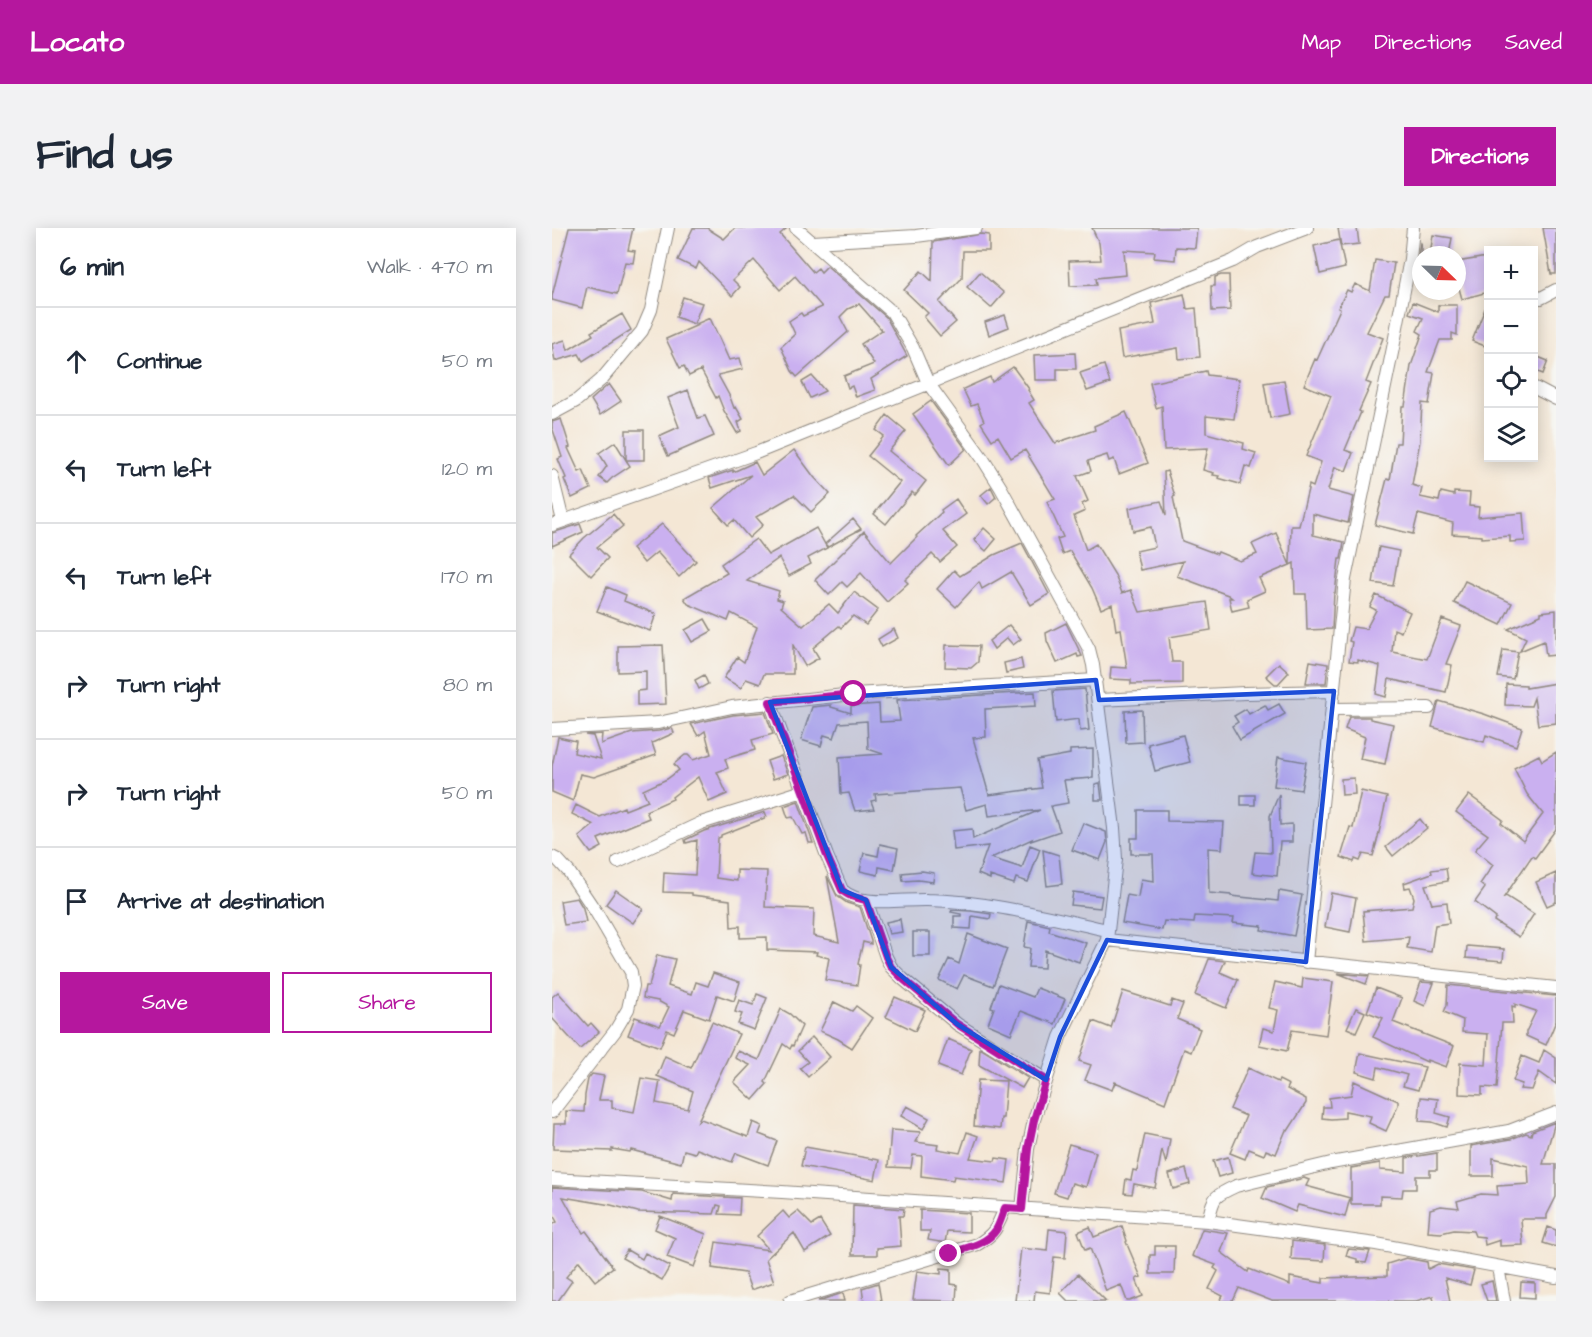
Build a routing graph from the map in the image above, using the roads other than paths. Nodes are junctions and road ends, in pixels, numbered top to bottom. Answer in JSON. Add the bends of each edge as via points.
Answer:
{"nodes":[{"id":1,"x":668,"y":228,"type":"edge"},
{"id":2,"x":796,"y":228,"type":"edge"},
{"id":3,"x":976,"y":228,"type":"edge"},
{"id":4,"x":1307,"y":228,"type":"edge"},
{"id":5,"x":1413,"y":228,"type":"edge"},
{"id":6,"x":813,"y":242,"type":"junction"},
{"id":7,"x":1556,"y":290,"type":"edge"},
{"id":8,"x":1541,"y":298,"type":"dead end"},
{"id":9,"x":928,"y":383,"type":"junction"},
{"id":10,"x":1538,"y":390,"type":"edge"},
{"id":11,"x":1556,"y":399,"type":"edge"},
{"id":12,"x":552,"y":414,"type":"edge"},
{"id":13,"x":552,"y":476,"type":"edge"},
{"id":14,"x":557,"y":523,"type":"edge"},
{"id":15,"x":1096,"y":680,"type":"junction"},
{"id":16,"x":1335,"y":691,"type":"junction"},
{"id":17,"x":1098,"y":700,"type":"junction"},
{"id":18,"x":770,"y":702,"type":"junction"},
{"id":19,"x":1429,"y":708,"type":"dead end"},
{"id":20,"x":1333,"y":710,"type":"junction"},
{"id":21,"x":552,"y":729,"type":"edge"},
{"id":22,"x":803,"y":791,"type":"junction"},
{"id":23,"x":552,"y":857,"type":"edge"},
{"id":24,"x":618,"y":862,"type":"dead end"},
{"id":25,"x":866,"y":900,"type":"junction"},
{"id":26,"x":1107,"y":935,"type":"junction"},
{"id":27,"x":1306,"y":962,"type":"junction"},
{"id":28,"x":1556,"y":988,"type":"edge"},
{"id":29,"x":1046,"y":1080,"type":"junction"},
{"id":30,"x":552,"y":1112,"type":"edge"},
{"id":31,"x":1556,"y":1113,"type":"edge"},
{"id":32,"x":552,"y":1179,"type":"edge"},
{"id":33,"x":1005,"y":1208,"type":"junction"},
{"id":34,"x":1022,"y":1209,"type":"junction"},
{"id":35,"x":1208,"y":1221,"type":"junction"},
{"id":36,"x":1498,"y":1267,"type":"junction"},
{"id":37,"x":1556,"y":1277,"type":"edge"},
{"id":38,"x":789,"y":1301,"type":"edge"},
{"id":39,"x":1504,"y":1301,"type":"edge"}],
"edges":[{"from":1,"to":12,"type":"street","via":[[651,310],[642,331],[602,380]]},
{"from":2,"to":6,"type":"street"},
{"from":3,"to":6,"type":"street"},
{"from":4,"to":9,"type":"street"},
{"from":5,"to":16,"type":"street","via":[[1393,348],[1345,579]]},
{"from":6,"to":9,"type":"street","via":[[892,312]]},
{"from":7,"to":8,"type":"street"},
{"from":9,"to":14,"type":"street","via":[[756,453]]},
{"from":9,"to":15,"type":"street","via":[[1001,488],[1089,650]]},
{"from":10,"to":11,"type":"street"},
{"from":13,"to":14,"type":"street"},
{"from":15,"to":17,"type":"street"},
{"from":15,"to":18,"type":"street"},
{"from":16,"to":17,"type":"street"},
{"from":16,"to":20,"type":"street"},
{"from":17,"to":26,"type":"street","via":[[1116,859]]},
{"from":18,"to":21,"type":"street","via":[[658,723]]},
{"from":18,"to":22,"type":"street"},
{"from":19,"to":20,"type":"street"},
{"from":20,"to":27,"type":"street"},
{"from":22,"to":24,"type":"street","via":[[701,823]]},
{"from":22,"to":25,"type":"street","via":[[842,890]]},
{"from":23,"to":30,"type":"street","via":[[569,872],[596,912],[631,972],[633,986],[628,1009],[615,1032]]},
{"from":25,"to":26,"type":"street","via":[[989,905]]},
{"from":25,"to":29,"type":"street","via":[[891,967],[957,1024]]},
{"from":26,"to":27,"type":"street"},
{"from":26,"to":29,"type":"street","via":[[1060,1037]]},
{"from":27,"to":28,"type":"street"},
{"from":29,"to":34,"type":"street","via":[[1028,1149]]},
{"from":31,"to":35,"type":"street","via":[[1509,1131],[1331,1163],[1236,1186],[1214,1200]]},
{"from":32,"to":33,"type":"street"},
{"from":33,"to":34,"type":"street"},
{"from":33,"to":38,"type":"street","via":[[997,1229],[978,1244]]},
{"from":34,"to":35,"type":"street"},
{"from":35,"to":36,"type":"street","via":[[1377,1244]]},
{"from":36,"to":37,"type":"street"},
{"from":36,"to":39,"type":"street"}]}
